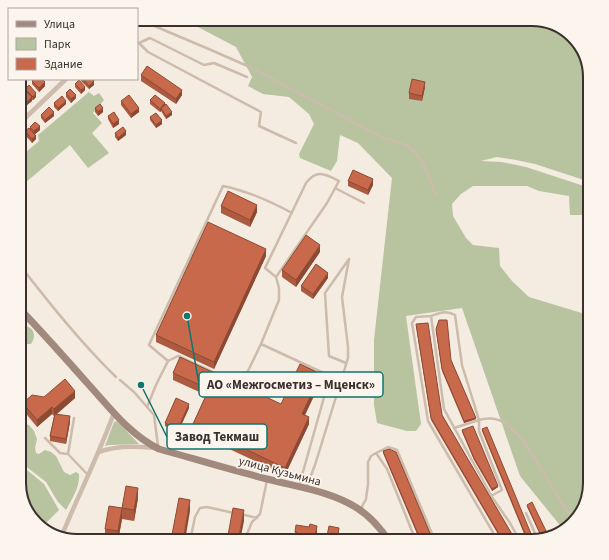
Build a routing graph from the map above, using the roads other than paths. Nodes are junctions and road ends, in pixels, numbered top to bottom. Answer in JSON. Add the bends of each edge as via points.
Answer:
{"nodes":[{"id":1,"x":154,"y":26,"type":"edge"},
{"id":2,"x":138,"y":43,"type":"edge"},
{"id":3,"x":247,"y":77,"type":"dead end"},
{"id":4,"x":65,"y":80,"type":"edge"},
{"id":5,"x":26,"y":117,"type":"edge"},
{"id":6,"x":296,"y":143,"type":"dead end"},
{"id":7,"x":335,"y":188,"type":"junction"},
{"id":8,"x":436,"y":195,"type":"dead end"},
{"id":9,"x":364,"y":203,"type":"dead end"},
{"id":10,"x":292,"y":213,"type":"junction"},
{"id":11,"x":26,"y":273,"type":"edge"},
{"id":12,"x":276,"y":276,"type":"junction"},
{"id":13,"x":26,"y":316,"type":"edge"},
{"id":14,"x":430,"y":316,"type":"junction"},
{"id":15,"x":261,"y":344,"type":"junction"},
{"id":16,"x":168,"y":361,"type":"junction"},
{"id":17,"x":346,"y":363,"type":"junction"},
{"id":18,"x":116,"y":377,"type":"dead end"},
{"id":19,"x":120,"y":380,"type":"dead end"},
{"id":20,"x":147,"y":407,"type":"junction"},
{"id":21,"x":114,"y":413,"type":"junction"},
{"id":22,"x":74,"y":418,"type":"dead end"},
{"id":23,"x":479,"y":420,"type":"junction"},
{"id":24,"x":454,"y":428,"type":"junction"},
{"id":25,"x":45,"y":438,"type":"dead end"},
{"id":26,"x":159,"y":449,"type":"junction"},
{"id":27,"x":99,"y":452,"type":"junction"},
{"id":28,"x":376,"y":453,"type":"junction"},
{"id":29,"x":68,"y":454,"type":"junction"},
{"id":30,"x":88,"y":475,"type":"junction"},
{"id":31,"x":267,"y":479,"type":"junction"},
{"id":32,"x":302,"y":488,"type":"junction"},
{"id":33,"x":491,"y":496,"type":"junction"},
{"id":34,"x":360,"y":510,"type":"junction"},
{"id":35,"x":526,"y":513,"type":"dead end"},
{"id":36,"x":570,"y":516,"type":"edge"},
{"id":37,"x":257,"y":518,"type":"junction"},
{"id":38,"x":63,"y":532,"type":"edge"},
{"id":39,"x":191,"y":534,"type":"edge"},
{"id":40,"x":247,"y":534,"type":"edge"},
{"id":41,"x":384,"y":534,"type":"edge"},
{"id":42,"x":413,"y":534,"type":"edge"},
{"id":43,"x":432,"y":534,"type":"edge"},
{"id":44,"x":494,"y":534,"type":"edge"},
{"id":45,"x":516,"y":534,"type":"edge"},
{"id":46,"x":535,"y":534,"type":"edge"}],
"edges":[{"from":1,"to":8,"type":"lane","via":[[252,68],[385,139],[404,144],[418,156]]},
{"from":2,"to":3,"type":"lane","via":[[150,38],[204,64],[214,63]]},
{"from":2,"to":6,"type":"lane","via":[[148,52],[261,112],[259,126]]},
{"from":4,"to":5,"type":"street"},
{"from":7,"to":9,"type":"lane"},
{"from":7,"to":10,"type":"lane","via":[[339,181],[316,174],[306,183]]},
{"from":7,"to":12,"type":"lane"},
{"from":10,"to":12,"type":"lane","via":[[265,268]]},
{"from":10,"to":16,"type":"lane","via":[[257,196],[223,186],[149,345]]},
{"from":11,"to":18,"type":"lane","via":[[88,348]]},
{"from":12,"to":15,"type":"lane","via":[[279,300]]},
{"from":13,"to":21,"type":"main road","name":"улица Кузьмина"},
{"from":14,"to":23,"type":"lane","via":[[441,312],[455,315],[462,365]]},
{"from":14,"to":24,"type":"lane","via":[[444,409]]},
{"from":14,"to":44,"type":"lane","via":[[416,317],[412,322],[428,421]]},
{"from":15,"to":16,"type":"lane","via":[[248,371],[238,378],[226,378],[178,356]]},
{"from":15,"to":32,"type":"lane","via":[[330,376]]},
{"from":16,"to":20,"type":"lane"},
{"from":17,"to":17,"type":"lane","via":[[348,347],[342,297],[349,259],[325,293],[329,356]]},
{"from":17,"to":32,"type":"lane","via":[[315,465]]},
{"from":19,"to":20,"type":"lane"},
{"from":20,"to":26,"type":"lane","via":[[154,415]]},
{"from":21,"to":26,"type":"main road","name":"улица Кузьмина","via":[[139,437]]},
{"from":21,"to":27,"type":"street"},
{"from":22,"to":29,"type":"lane"},
{"from":23,"to":24,"type":"lane"},
{"from":23,"to":33,"type":"lane","via":[[479,431],[502,490]]},
{"from":23,"to":36,"type":"lane","via":[[500,420],[513,429],[523,440]]},
{"from":24,"to":33,"type":"lane"},
{"from":25,"to":29,"type":"lane","via":[[60,454]]},
{"from":26,"to":27,"type":"street","via":[[117,447]]},
{"from":26,"to":31,"type":"main road","name":"улица Кузьмина"},
{"from":27,"to":30,"type":"street"},
{"from":28,"to":34,"type":"lane","via":[[368,462],[366,499]]},
{"from":28,"to":42,"type":"lane","via":[[386,469]]},
{"from":28,"to":43,"type":"lane","via":[[388,447],[397,450]]},
{"from":29,"to":30,"type":"lane"},
{"from":30,"to":38,"type":"street"},
{"from":31,"to":32,"type":"main road","name":"улица Кузьмина"},
{"from":31,"to":37,"type":"lane"},
{"from":32,"to":34,"type":"main road","name":"улица Кузьмина","via":[[335,497]]},
{"from":33,"to":45,"type":"lane"},
{"from":34,"to":41,"type":"main road","name":"улица Кузьмина"},
{"from":35,"to":46,"type":"lane"},
{"from":37,"to":39,"type":"lane","via":[[207,507],[200,508]]},
{"from":37,"to":40,"type":"lane","via":[[252,522]]}]}
